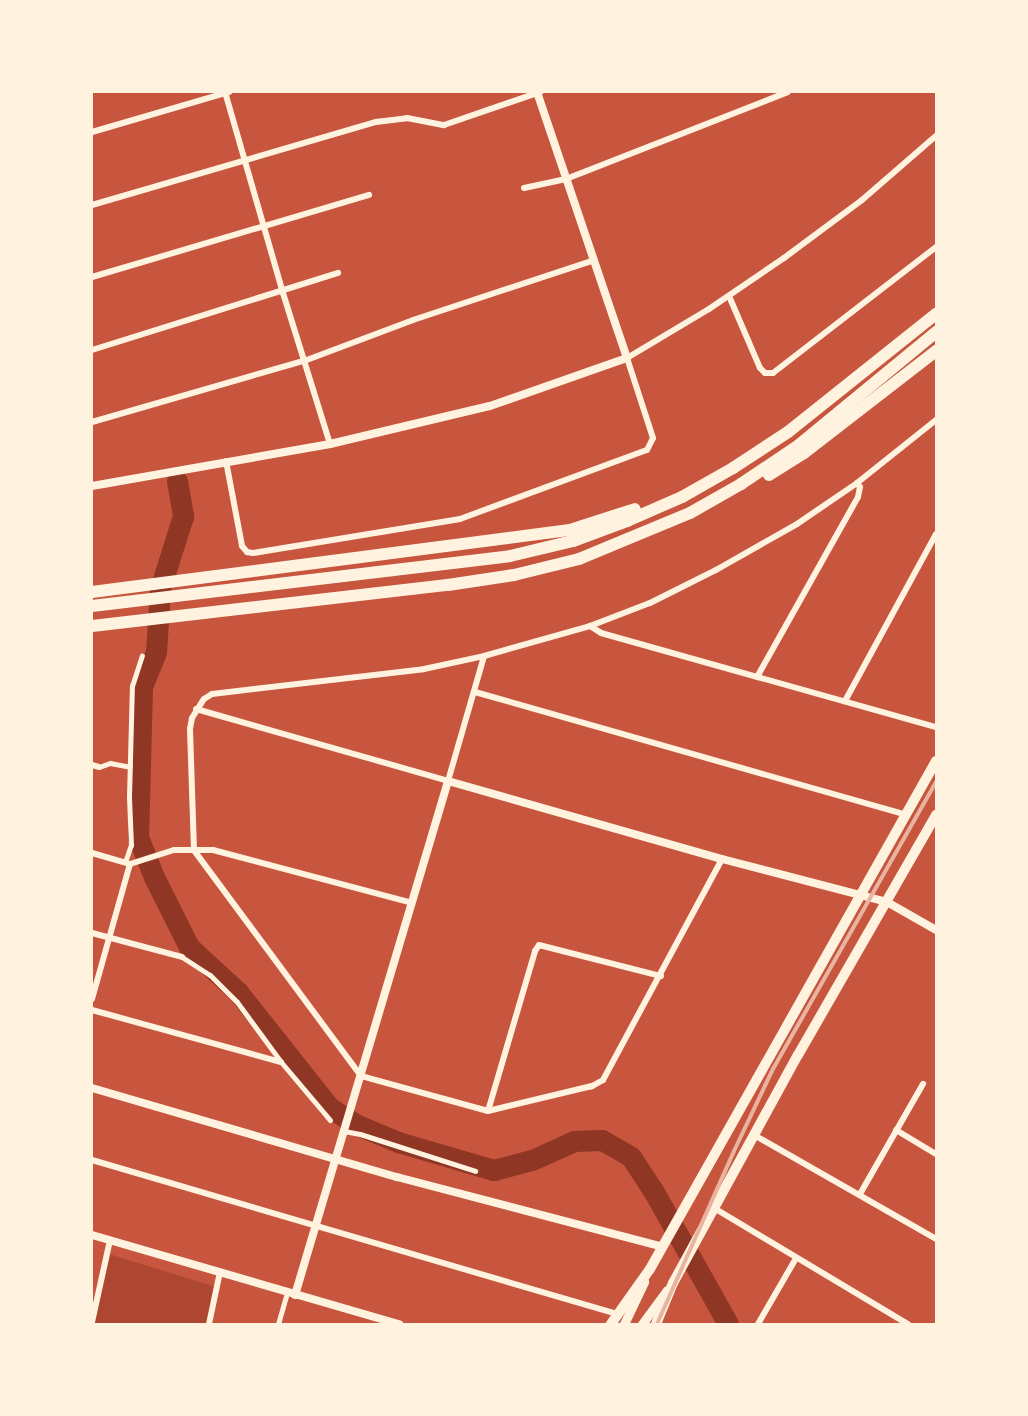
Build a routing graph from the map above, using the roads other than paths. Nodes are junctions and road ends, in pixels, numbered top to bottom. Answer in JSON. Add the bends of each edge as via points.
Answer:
{"nodes":[{"id":1,"x":226,"y":92,"type":"edge"},
{"id":2,"x":538,"y":92,"type":"edge"},
{"id":3,"x":788,"y":92,"type":"edge"},
{"id":4,"x":92,"y":132,"type":"edge"},
{"id":5,"x":936,"y":136,"type":"edge"},
{"id":6,"x":245,"y":161,"type":"junction"},
{"id":7,"x":566,"y":179,"type":"junction"},
{"id":8,"x":524,"y":188,"type":"dead end"},
{"id":9,"x":369,"y":195,"type":"dead end"},
{"id":10,"x":92,"y":206,"type":"edge"},
{"id":11,"x":263,"y":226,"type":"junction"},
{"id":12,"x":936,"y":247,"type":"edge"},
{"id":13,"x":594,"y":260,"type":"junction"},
{"id":14,"x":338,"y":273,"type":"dead end"},
{"id":15,"x":92,"y":277,"type":"edge"},
{"id":16,"x":283,"y":292,"type":"junction"},
{"id":17,"x":729,"y":296,"type":"junction"},
{"id":18,"x":936,"y":312,"type":"edge"},
{"id":19,"x":936,"y":332,"type":"edge"},
{"id":20,"x":92,"y":350,"type":"edge"},
{"id":21,"x":936,"y":351,"type":"edge"},
{"id":22,"x":627,"y":358,"type":"junction"},
{"id":23,"x":304,"y":361,"type":"junction"},
{"id":24,"x":936,"y":420,"type":"edge"},
{"id":25,"x":92,"y":422,"type":"edge"},
{"id":26,"x":330,"y":444,"type":"junction"},
{"id":27,"x":226,"y":461,"type":"junction"},
{"id":28,"x":857,"y":483,"type":"junction"},
{"id":29,"x":92,"y":486,"type":"edge"},
{"id":30,"x":690,"y":513,"type":"junction"},
{"id":31,"x":936,"y":534,"type":"edge"},
{"id":32,"x":92,"y":592,"type":"edge"},
{"id":33,"x":92,"y":606,"type":"edge"},
{"id":34,"x":92,"y":626,"type":"edge"},
{"id":35,"x":590,"y":626,"type":"junction"},
{"id":36,"x":142,"y":656,"type":"dead end"},
{"id":37,"x":484,"y":656,"type":"junction"},
{"id":38,"x":757,"y":677,"type":"junction"},
{"id":39,"x":475,"y":692,"type":"junction"},
{"id":40,"x":845,"y":701,"type":"junction"},
{"id":41,"x":196,"y":709,"type":"junction"},
{"id":42,"x":936,"y":727,"type":"edge"},
{"id":43,"x":936,"y":761,"type":"edge"},
{"id":44,"x":92,"y":765,"type":"edge"},
{"id":45,"x":99,"y":767,"type":"joint"},
{"id":46,"x":130,"y":767,"type":"junction"},
{"id":47,"x":448,"y":781,"type":"junction"},
{"id":48,"x":906,"y":815,"type":"junction"},
{"id":49,"x":936,"y":815,"type":"edge"},
{"id":50,"x":194,"y":850,"type":"junction"},
{"id":51,"x":92,"y":853,"type":"edge"},
{"id":52,"x":722,"y":859,"type":"junction"},
{"id":53,"x":130,"y":863,"type":"junction"},
{"id":54,"x":860,"y":895,"type":"junction"},
{"id":55,"x":886,"y":902,"type":"junction"},
{"id":56,"x":412,"y":903,"type":"junction"},
{"id":57,"x":936,"y":930,"type":"edge"},
{"id":58,"x":92,"y":933,"type":"edge"},
{"id":59,"x":110,"y":938,"type":"junction"},
{"id":60,"x":182,"y":957,"type":"joint"},
{"id":61,"x":661,"y":976,"type":"junction"},
{"id":62,"x":92,"y":999,"type":"edge"},
{"id":63,"x":92,"y":1010,"type":"edge"},
{"id":64,"x":281,"y":1062,"type":"junction"},
{"id":65,"x":361,"y":1076,"type":"junction"},
{"id":66,"x":923,"y":1084,"type":"dead end"},
{"id":67,"x":92,"y":1088,"type":"edge"},
{"id":68,"x":488,"y":1111,"type":"junction"},
{"id":69,"x":330,"y":1120,"type":"dead end"},
{"id":70,"x":345,"y":1129,"type":"junction"},
{"id":71,"x":896,"y":1131,"type":"junction"},
{"id":72,"x":754,"y":1135,"type":"junction"},
{"id":73,"x":936,"y":1154,"type":"edge"},
{"id":74,"x":337,"y":1159,"type":"junction"},
{"id":75,"x":92,"y":1160,"type":"edge"},
{"id":76,"x":475,"y":1171,"type":"dead end"},
{"id":77,"x":860,"y":1194,"type":"junction"},
{"id":78,"x":714,"y":1208,"type":"junction"},
{"id":79,"x":318,"y":1225,"type":"junction"},
{"id":80,"x":92,"y":1235,"type":"edge"},
{"id":81,"x":936,"y":1239,"type":"edge"},
{"id":82,"x":110,"y":1240,"type":"junction"},
{"id":83,"x":665,"y":1244,"type":"junction"},
{"id":84,"x":795,"y":1260,"type":"junction"},
{"id":85,"x":650,"y":1269,"type":"junction"},
{"id":86,"x":220,"y":1272,"type":"junction"},
{"id":87,"x":673,"y":1283,"type":"junction"},
{"id":88,"x":291,"y":1293,"type":"junction"},
{"id":89,"x":617,"y":1314,"type":"junction"},
{"id":90,"x":369,"y":1320,"type":"edge"},
{"id":91,"x":627,"y":1320,"type":"edge"},
{"id":92,"x":92,"y":1322,"type":"edge"},
{"id":93,"x":209,"y":1324,"type":"edge"},
{"id":94,"x":278,"y":1324,"type":"edge"},
{"id":95,"x":399,"y":1324,"type":"edge"},
{"id":96,"x":611,"y":1324,"type":"edge"},
{"id":97,"x":642,"y":1324,"type":"edge"},
{"id":98,"x":656,"y":1324,"type":"edge"},
{"id":99,"x":758,"y":1324,"type":"edge"},
{"id":100,"x":908,"y":1324,"type":"edge"}],
"edges":[{"from":1,"to":4,"type":"street"},
{"from":1,"to":6,"type":"street"},
{"from":2,"to":6,"type":"street","via":[[458,123],[431,125],[406,118],[387,119]]},
{"from":2,"to":7,"type":"street"},
{"from":3,"to":7,"type":"street"},
{"from":5,"to":17,"type":"street","via":[[862,200]]},
{"from":6,"to":10,"type":"street"},
{"from":6,"to":11,"type":"street"},
{"from":7,"to":8,"type":"street"},
{"from":7,"to":13,"type":"street"},
{"from":9,"to":11,"type":"street"},
{"from":11,"to":15,"type":"street"},
{"from":11,"to":16,"type":"street"},
{"from":12,"to":17,"type":"street","via":[[773,373],[760,368]]},
{"from":13,"to":22,"type":"street"},
{"from":13,"to":23,"type":"street"},
{"from":14,"to":16,"type":"street"},
{"from":16,"to":20,"type":"street"},
{"from":16,"to":23,"type":"street"},
{"from":17,"to":22,"type":"street"},
{"from":18,"to":32,"type":"highway","via":[[785,427],[679,490],[624,514],[570,530]]},
{"from":18,"to":33,"type":"highway","via":[[788,432],[733,468],[682,496],[573,541],[478,561]]},
{"from":19,"to":30,"type":"highway","via":[[799,445]]},
{"from":21,"to":30,"type":"highway","via":[[804,453],[746,491]]},
{"from":22,"to":26,"type":"street","via":[[490,406]]},
{"from":22,"to":27,"type":"street","via":[[653,438],[647,450],[460,519],[247,552],[242,546]]},
{"from":23,"to":25,"type":"street"},
{"from":23,"to":26,"type":"street"},
{"from":24,"to":28,"type":"street"},
{"from":26,"to":27,"type":"street"},
{"from":27,"to":29,"type":"street"},
{"from":28,"to":35,"type":"street","via":[[797,524],[716,570],[650,603]]},
{"from":28,"to":38,"type":"street","via":[[858,497]]},
{"from":30,"to":34,"type":"highway","via":[[579,559],[514,575]]},
{"from":31,"to":40,"type":"street"},
{"from":35,"to":37,"type":"street"},
{"from":35,"to":38,"type":"street","via":[[596,631]]},
{"from":36,"to":46,"type":"street","via":[[132,686]]},
{"from":37,"to":39,"type":"street"},
{"from":37,"to":41,"type":"street","via":[[424,669],[222,692],[204,699]]},
{"from":38,"to":40,"type":"street"},
{"from":39,"to":47,"type":"street"},
{"from":39,"to":48,"type":"street"},
{"from":40,"to":42,"type":"street"},
{"from":41,"to":47,"type":"street"},
{"from":41,"to":50,"type":"street","via":[[190,729]]},
{"from":43,"to":48,"type":"main road"},
{"from":44,"to":45,"type":"street"},
{"from":45,"to":46,"type":"street","via":[[110,763]]},
{"from":46,"to":53,"type":"street"},
{"from":47,"to":52,"type":"street"},
{"from":47,"to":56,"type":"street"},
{"from":48,"to":54,"type":"main road"},
{"from":49,"to":55,"type":"main road"},
{"from":50,"to":53,"type":"street","via":[[174,850]]},
{"from":50,"to":56,"type":"street","via":[[213,850]]},
{"from":50,"to":65,"type":"street"},
{"from":51,"to":53,"type":"street"},
{"from":52,"to":54,"type":"street"},
{"from":52,"to":61,"type":"street"},
{"from":53,"to":59,"type":"street"},
{"from":54,"to":55,"type":"street"},
{"from":54,"to":83,"type":"main road"},
{"from":55,"to":57,"type":"street"},
{"from":55,"to":72,"type":"main road"},
{"from":56,"to":65,"type":"street"},
{"from":58,"to":59,"type":"street"},
{"from":59,"to":60,"type":"street"},
{"from":59,"to":62,"type":"street"},
{"from":60,"to":64,"type":"street","via":[[210,975],[232,996]]},
{"from":61,"to":68,"type":"street","via":[[603,1080]]},
{"from":61,"to":68,"type":"street","via":[[539,945]]},
{"from":63,"to":64,"type":"street"},
{"from":64,"to":69,"type":"street"},
{"from":65,"to":68,"type":"street"},
{"from":65,"to":70,"type":"street"},
{"from":66,"to":71,"type":"street"},
{"from":67,"to":74,"type":"street"},
{"from":70,"to":74,"type":"street"},
{"from":70,"to":76,"type":"street"},
{"from":71,"to":73,"type":"street"},
{"from":71,"to":77,"type":"street"},
{"from":72,"to":77,"type":"street"},
{"from":72,"to":78,"type":"main road"},
{"from":74,"to":79,"type":"street"},
{"from":74,"to":83,"type":"street"},
{"from":75,"to":79,"type":"street"},
{"from":77,"to":81,"type":"street"},
{"from":78,"to":84,"type":"street"},
{"from":78,"to":87,"type":"main road"},
{"from":79,"to":88,"type":"street"},
{"from":79,"to":89,"type":"street"},
{"from":80,"to":82,"type":"street"},
{"from":82,"to":86,"type":"street"},
{"from":82,"to":92,"type":"street"},
{"from":83,"to":85,"type":"main road"},
{"from":84,"to":99,"type":"street"},
{"from":84,"to":100,"type":"street"},
{"from":85,"to":89,"type":"main road"},
{"from":85,"to":91,"type":"main road"},
{"from":86,"to":88,"type":"street"},
{"from":86,"to":93,"type":"street"},
{"from":87,"to":97,"type":"main road"},
{"from":87,"to":98,"type":"main road"},
{"from":88,"to":90,"type":"street"},
{"from":88,"to":94,"type":"street"},
{"from":89,"to":96,"type":"main road"},
{"from":90,"to":95,"type":"street"}]}
